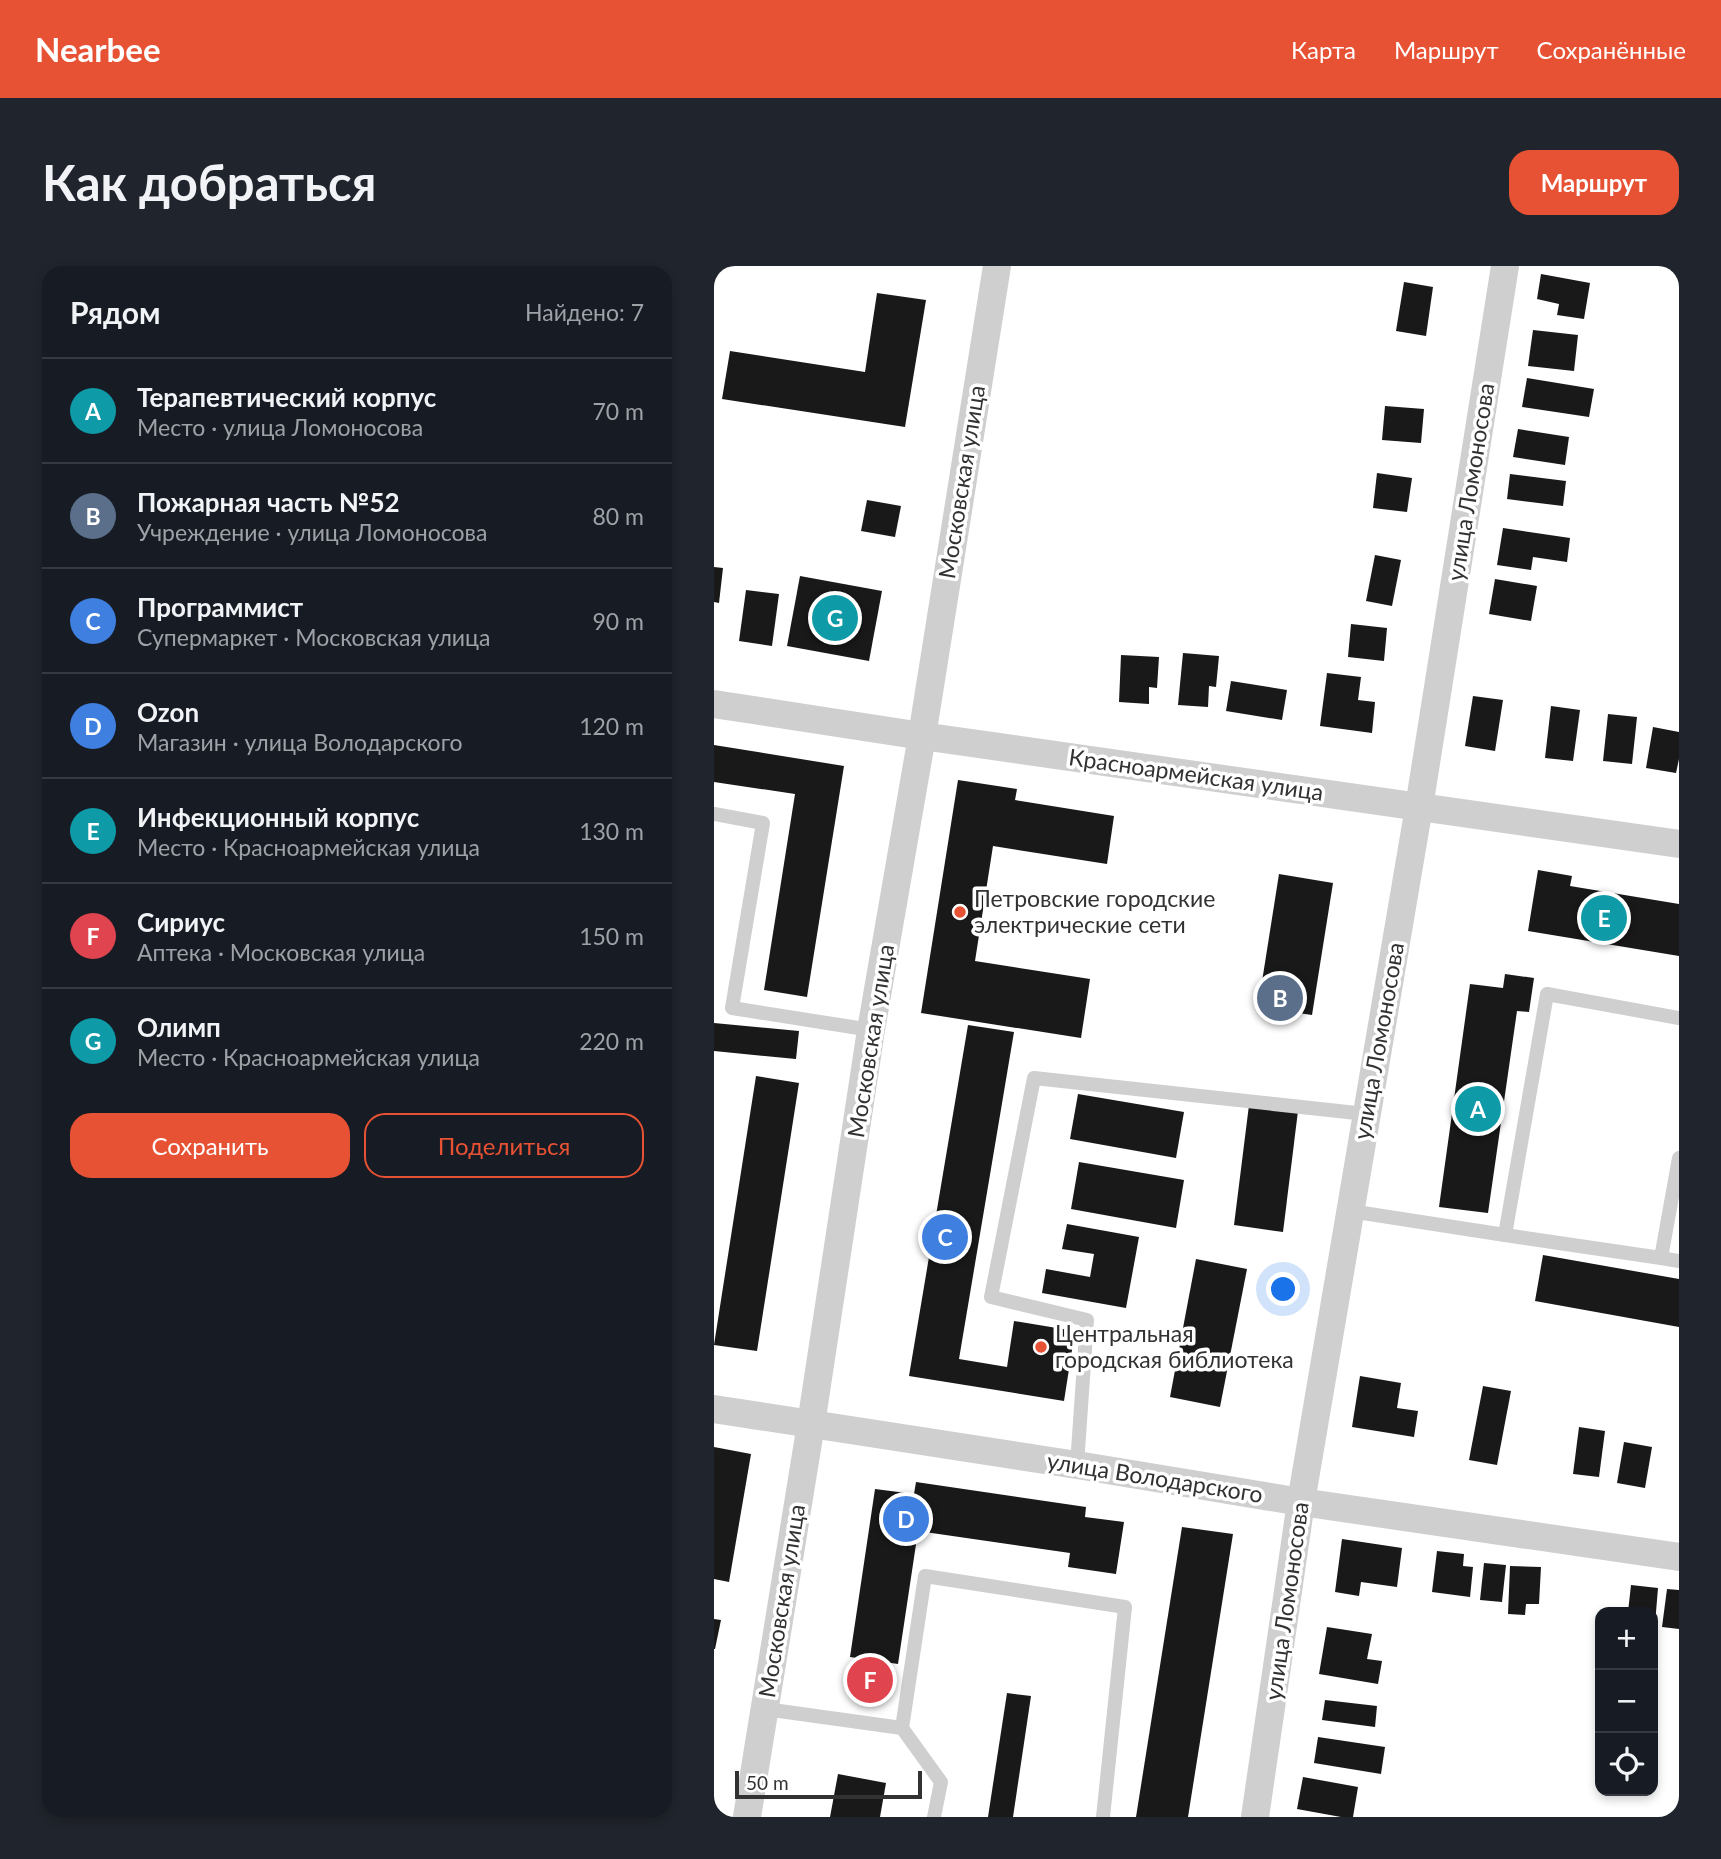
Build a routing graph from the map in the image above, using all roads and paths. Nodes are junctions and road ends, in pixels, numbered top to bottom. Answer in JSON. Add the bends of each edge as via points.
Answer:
{"nodes":[{"id":1,"x":997,"y":266,"type":"edge"},
{"id":2,"x":1506,"y":266,"type":"edge"},
{"id":3,"x":714,"y":704,"type":"edge"},
{"id":4,"x":922,"y":737,"type":"junction"},
{"id":5,"x":1419,"y":807,"type":"junction"},
{"id":6,"x":714,"y":814,"type":"edge"},
{"id":7,"x":1679,"y":844,"type":"edge"},
{"id":8,"x":1679,"y":1018,"type":"edge"},
{"id":9,"x":871,"y":1030,"type":"junction"},
{"id":10,"x":1366,"y":1114,"type":"junction"},
{"id":11,"x":1679,"y":1157,"type":"edge"},
{"id":12,"x":1350,"y":1211,"type":"junction"},
{"id":13,"x":1505,"y":1235,"type":"junction"},
{"id":14,"x":1661,"y":1258,"type":"junction"},
{"id":15,"x":1679,"y":1261,"type":"edge"},
{"id":16,"x":714,"y":1409,"type":"edge"},
{"id":17,"x":811,"y":1424,"type":"junction"},
{"id":18,"x":1076,"y":1465,"type":"junction"},
{"id":19,"x":1301,"y":1502,"type":"junction"},
{"id":20,"x":1679,"y":1557,"type":"edge"},
{"id":21,"x":765,"y":1709,"type":"junction"},
{"id":22,"x":902,"y":1728,"type":"junction"},
{"id":23,"x":747,"y":1817,"type":"edge"},
{"id":24,"x":934,"y":1817,"type":"edge"},
{"id":25,"x":1103,"y":1817,"type":"edge"},
{"id":26,"x":1255,"y":1817,"type":"edge"}],
"edges":[{"from":1,"to":4,"type":"street","name":"Московская улица"},
{"from":2,"to":5,"type":"street","name":"улица Ломоносова"},
{"from":3,"to":4,"type":"street","name":"Красноармейская улица"},
{"from":4,"to":5,"type":"street","name":"Красноармейская улица"},
{"from":4,"to":9,"type":"street","name":"Московская улица"},
{"from":5,"to":7,"type":"street","name":"Красноармейская улица"},
{"from":5,"to":10,"type":"street","name":"улица Ломоносова"},
{"from":6,"to":9,"type":"lane","via":[[763,823],[732,1008]]},
{"from":8,"to":13,"type":"lane","via":[[1548,994]]},
{"from":9,"to":17,"type":"street","name":"Московская улица"},
{"from":10,"to":12,"type":"street","name":"улица Ломоносова"},
{"from":10,"to":18,"type":"lane","via":[[1034,1078],[991,1297],[1087,1320]]},
{"from":11,"to":14,"type":"lane"},
{"from":12,"to":13,"type":"lane"},
{"from":12,"to":19,"type":"street","name":"улица Ломоносова"},
{"from":13,"to":14,"type":"lane"},
{"from":14,"to":15,"type":"lane"},
{"from":16,"to":17,"type":"street","name":"улица Володарского"},
{"from":17,"to":18,"type":"street","name":"улица Володарского"},
{"from":17,"to":21,"type":"street","name":"Московская улица"},
{"from":18,"to":19,"type":"street","name":"улица Володарского"},
{"from":19,"to":20,"type":"street","name":"улица Володарского"},
{"from":19,"to":26,"type":"street","name":"улица Ломоносова"},
{"from":21,"to":22,"type":"lane"},
{"from":21,"to":23,"type":"street","name":"Московская улица"},
{"from":22,"to":24,"type":"lane","via":[[941,1782]]},
{"from":22,"to":25,"type":"lane","via":[[925,1576],[1125,1607]]}]}
